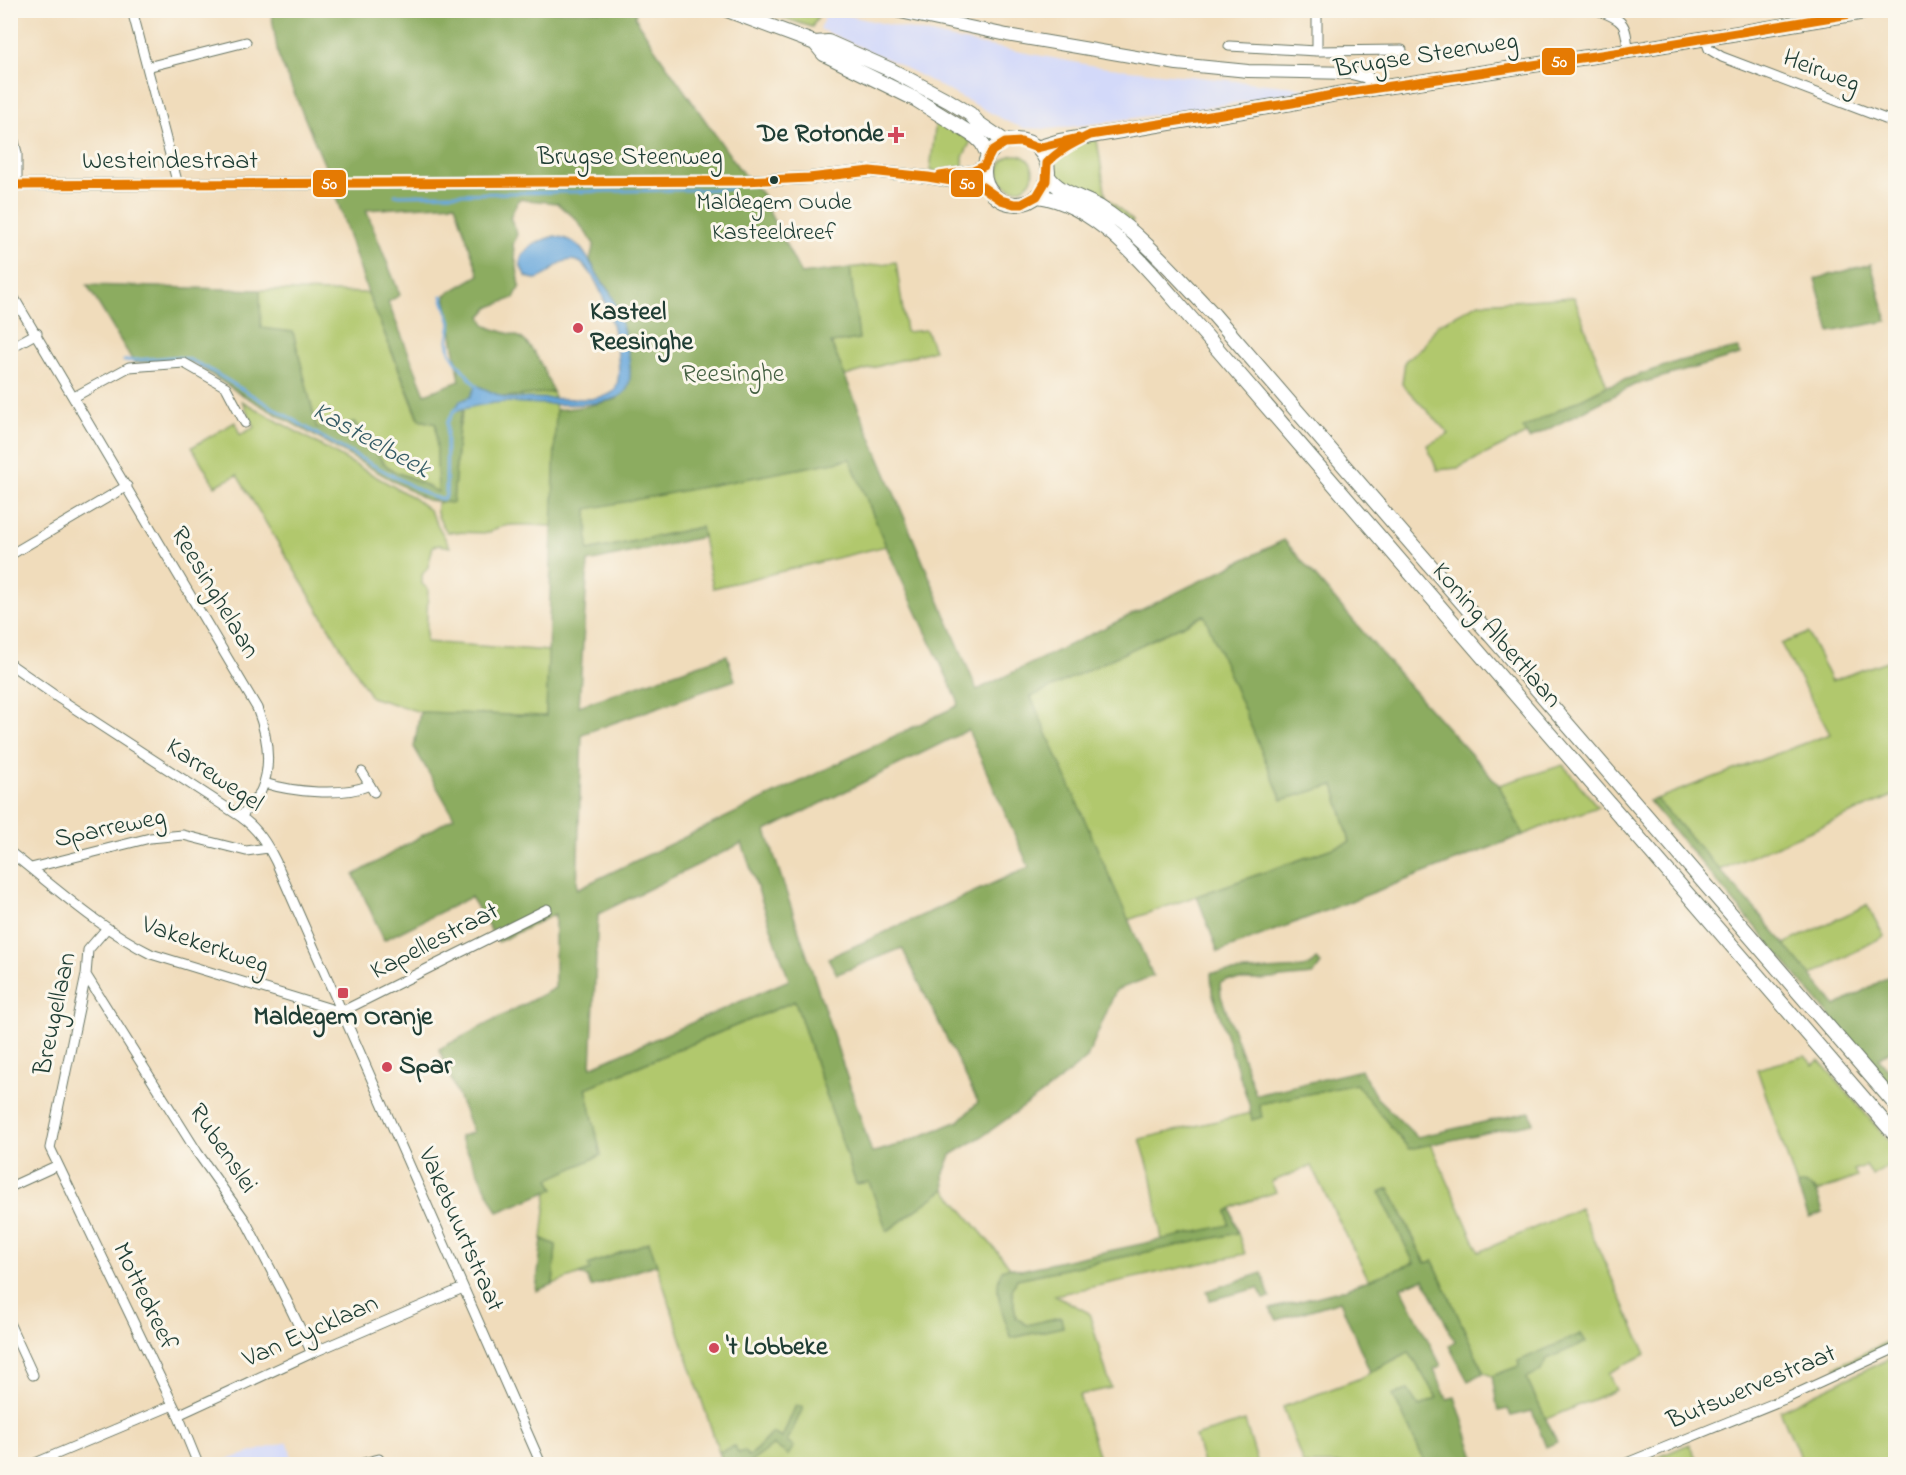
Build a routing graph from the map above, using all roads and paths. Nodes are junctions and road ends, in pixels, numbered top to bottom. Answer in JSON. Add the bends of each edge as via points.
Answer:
{"nodes":[{"id":1,"x":132,"y":10,"type":"edge"},
{"id":2,"x":727,"y":10,"type":"edge"},
{"id":3,"x":891,"y":10,"type":"edge"},
{"id":4,"x":1317,"y":10,"type":"edge"},
{"id":5,"x":1597,"y":10,"type":"edge"},
{"id":6,"x":1877,"y":10,"type":"edge"},
{"id":7,"x":1705,"y":38,"type":"junction"},
{"id":8,"x":246,"y":42,"type":"dead end"},
{"id":9,"x":815,"y":43,"type":"junction"},
{"id":10,"x":1229,"y":46,"type":"dead end"},
{"id":11,"x":1402,"y":50,"type":"dead end"},
{"id":12,"x":1317,"y":51,"type":"junction"},
{"id":13,"x":1628,"y":51,"type":"junction"},
{"id":14,"x":147,"y":67,"type":"junction"},
{"id":15,"x":1374,"y":88,"type":"junction"},
{"id":16,"x":1896,"y":123,"type":"edge"},
{"id":17,"x":10,"y":125,"type":"edge"},
{"id":18,"x":1090,"y":135,"type":"junction"},
{"id":19,"x":1006,"y":142,"type":"junction"},
{"id":20,"x":1037,"y":148,"type":"junction"},
{"id":21,"x":986,"y":161,"type":"junction"},
{"id":22,"x":1047,"y":169,"type":"junction"},
{"id":23,"x":928,"y":177,"type":"junction"},
{"id":24,"x":330,"y":184,"type":"joint"},
{"id":25,"x":14,"y":185,"type":"edge"},
{"id":26,"x":178,"y":185,"type":"junction"},
{"id":27,"x":987,"y":188,"type":"junction"},
{"id":28,"x":1038,"y":196,"type":"junction"},
{"id":29,"x":10,"y":291,"type":"edge"},
{"id":30,"x":37,"y":333,"type":"junction"},
{"id":31,"x":10,"y":348,"type":"edge"},
{"id":32,"x":74,"y":397,"type":"junction"},
{"id":33,"x":245,"y":423,"type":"dead end"},
{"id":34,"x":126,"y":486,"type":"junction"},
{"id":35,"x":10,"y":555,"type":"edge"},
{"id":36,"x":10,"y":664,"type":"edge"},
{"id":37,"x":362,"y":772,"type":"dead end"},
{"id":38,"x":264,"y":783,"type":"junction"},
{"id":39,"x":241,"y":817,"type":"junction"},
{"id":40,"x":268,"y":848,"type":"junction"},
{"id":41,"x":10,"y":852,"type":"edge"},
{"id":42,"x":31,"y":868,"type":"junction"},
{"id":43,"x":547,"y":909,"type":"dead end"},
{"id":44,"x":107,"y":928,"type":"junction"},
{"id":45,"x":86,"y":975,"type":"junction"},
{"id":46,"x":341,"y":1012,"type":"junction"},
{"id":47,"x":1896,"y":1105,"type":"edge"},
{"id":48,"x":1896,"y":1136,"type":"edge"},
{"id":49,"x":50,"y":1148,"type":"joint"},
{"id":50,"x":57,"y":1165,"type":"junction"},
{"id":51,"x":10,"y":1186,"type":"edge"},
{"id":52,"x":463,"y":1288,"type":"junction"},
{"id":53,"x":10,"y":1325,"type":"edge"},
{"id":54,"x":1896,"y":1348,"type":"edge"},
{"id":55,"x":312,"y":1353,"type":"junction"},
{"id":56,"x":33,"y":1375,"type":"dead end"},
{"id":57,"x":173,"y":1405,"type":"junction"},
{"id":58,"x":178,"y":1415,"type":"junction"},
{"id":59,"x":379,"y":1459,"type":"dead end"},
{"id":60,"x":33,"y":1464,"type":"edge"},
{"id":61,"x":198,"y":1464,"type":"edge"},
{"id":62,"x":359,"y":1464,"type":"edge"},
{"id":63,"x":541,"y":1464,"type":"edge"},
{"id":64,"x":1624,"y":1464,"type":"edge"}],
"edges":[{"from":1,"to":14,"type":"street"},
{"from":2,"to":9,"type":"main road"},
{"from":3,"to":15,"type":"street","via":[[1177,64],[1248,71],[1352,73],[1367,77]]},
{"from":4,"to":12,"type":"street"},
{"from":5,"to":13,"type":"street","via":[[1623,23]]},
{"from":6,"to":7,"type":"main road","name":"Brugse Steenweg"},
{"from":7,"to":13,"type":"main road","name":"Brugse Steenweg"},
{"from":7,"to":16,"type":"street","name":"Heirweg","via":[[1709,49],[1722,57]]},
{"from":8,"to":14,"type":"street"},
{"from":9,"to":19,"type":"main road","via":[[828,42],[891,70],[970,114]]},
{"from":9,"to":21,"type":"main road","via":[[824,54],[915,99],[976,137],[982,143]]},
{"from":10,"to":12,"type":"street"},
{"from":11,"to":12,"type":"street"},
{"from":13,"to":15,"type":"main road","name":"Brugse Steenweg"},
{"from":14,"to":26,"type":"street"},
{"from":15,"to":18,"type":"main road","name":"Brugse Steenweg"},
{"from":17,"to":25,"type":"street","via":[[17,153]]},
{"from":18,"to":20,"type":"main road","name":"Brugse Steenweg"},
{"from":18,"to":22,"type":"main road","name":"Brugse Steenweg","via":[[1060,149]]},
{"from":19,"to":20,"type":"main road","name":"Brugse Steenweg","via":[[1024,141]]},
{"from":19,"to":21,"type":"main road","name":"Brugse Steenweg","via":[[993,149]]},
{"from":20,"to":22,"type":"main road"},
{"from":21,"to":23,"type":"street","name":"Brugse Steenweg","via":[[966,172]]},
{"from":21,"to":27,"type":"main road"},
{"from":22,"to":28,"type":"main road","name":"Brugse Steenweg","via":[[1046,183]]},
{"from":22,"to":47,"type":"main road","name":"Koning Albertlaan","via":[[1056,185],[1122,224],[1214,315]]},
{"from":23,"to":24,"type":"street","name":"Brugse Steenweg","via":[[870,171],[771,181]]},
{"from":23,"to":27,"type":"street","name":"Brugse Steenweg"},
{"from":24,"to":26,"type":"street","name":"Westeindestraat"},
{"from":25,"to":26,"type":"street","name":"Westeindestraat"},
{"from":27,"to":28,"type":"main road","name":"Brugse Steenweg","via":[[1006,203],[1023,204]]},
{"from":28,"to":48,"type":"main road","name":"Koning Albertlaan","via":[[1094,219],[1155,278]]},
{"from":29,"to":30,"type":"street","name":"Reesinghelaan"},
{"from":30,"to":31,"type":"street"},
{"from":30,"to":32,"type":"street","name":"Reesinghelaan"},
{"from":32,"to":33,"type":"street","via":[[129,367],[184,363],[226,387]]},
{"from":32,"to":34,"type":"street","name":"Reesinghelaan"},
{"from":34,"to":35,"type":"street"},
{"from":34,"to":38,"type":"street","name":"Reesinghelaan","via":[[257,708],[267,742]]},
{"from":36,"to":39,"type":"street","name":"Karrewegel"},
{"from":37,"to":38,"type":"street","name":"Karrewegel","via":[[372,788],[345,792]]},
{"from":38,"to":39,"type":"street","name":"Reesinghelaan"},
{"from":39,"to":40,"type":"street","name":"Karrewegel","via":[[252,825]]},
{"from":40,"to":42,"type":"street","name":"Sparreweg","via":[[246,850],[183,835],[150,838]]},
{"from":40,"to":46,"type":"street","name":"Karrewegel"},
{"from":41,"to":42,"type":"street","name":"Vakekerkweg"},
{"from":42,"to":44,"type":"street","name":"Vakekerkweg"},
{"from":43,"to":46,"type":"street","name":"Kapellestraat"},
{"from":44,"to":45,"type":"street","name":"Breugellaan","via":[[88,950]]},
{"from":44,"to":46,"type":"street","name":"Vakekerkweg","via":[[151,954]]},
{"from":45,"to":49,"type":"street","name":"Breugellaan"},
{"from":45,"to":55,"type":"street","name":"Rubenslei","via":[[197,1152],[245,1220]]},
{"from":46,"to":52,"type":"street","name":"Vakebuurtstraat"},
{"from":49,"to":50,"type":"street","name":"Mottedreef"},
{"from":50,"to":51,"type":"street"},
{"from":50,"to":57,"type":"street","name":"Mottedreef"},
{"from":52,"to":55,"type":"street","name":"Van Eycklaan"},
{"from":52,"to":63,"type":"street","name":"Vakebuurtstraat"},
{"from":53,"to":56,"type":"street"},
{"from":54,"to":64,"type":"street","name":"Butswervestraat","via":[[1787,1398]]},
{"from":55,"to":58,"type":"street","name":"Van Eycklaan"},
{"from":57,"to":58,"type":"street","name":"Mottedreef"},
{"from":57,"to":60,"type":"street"},
{"from":58,"to":61,"type":"street","name":"Mottedreef"},
{"from":59,"to":62,"type":"street"}]}
